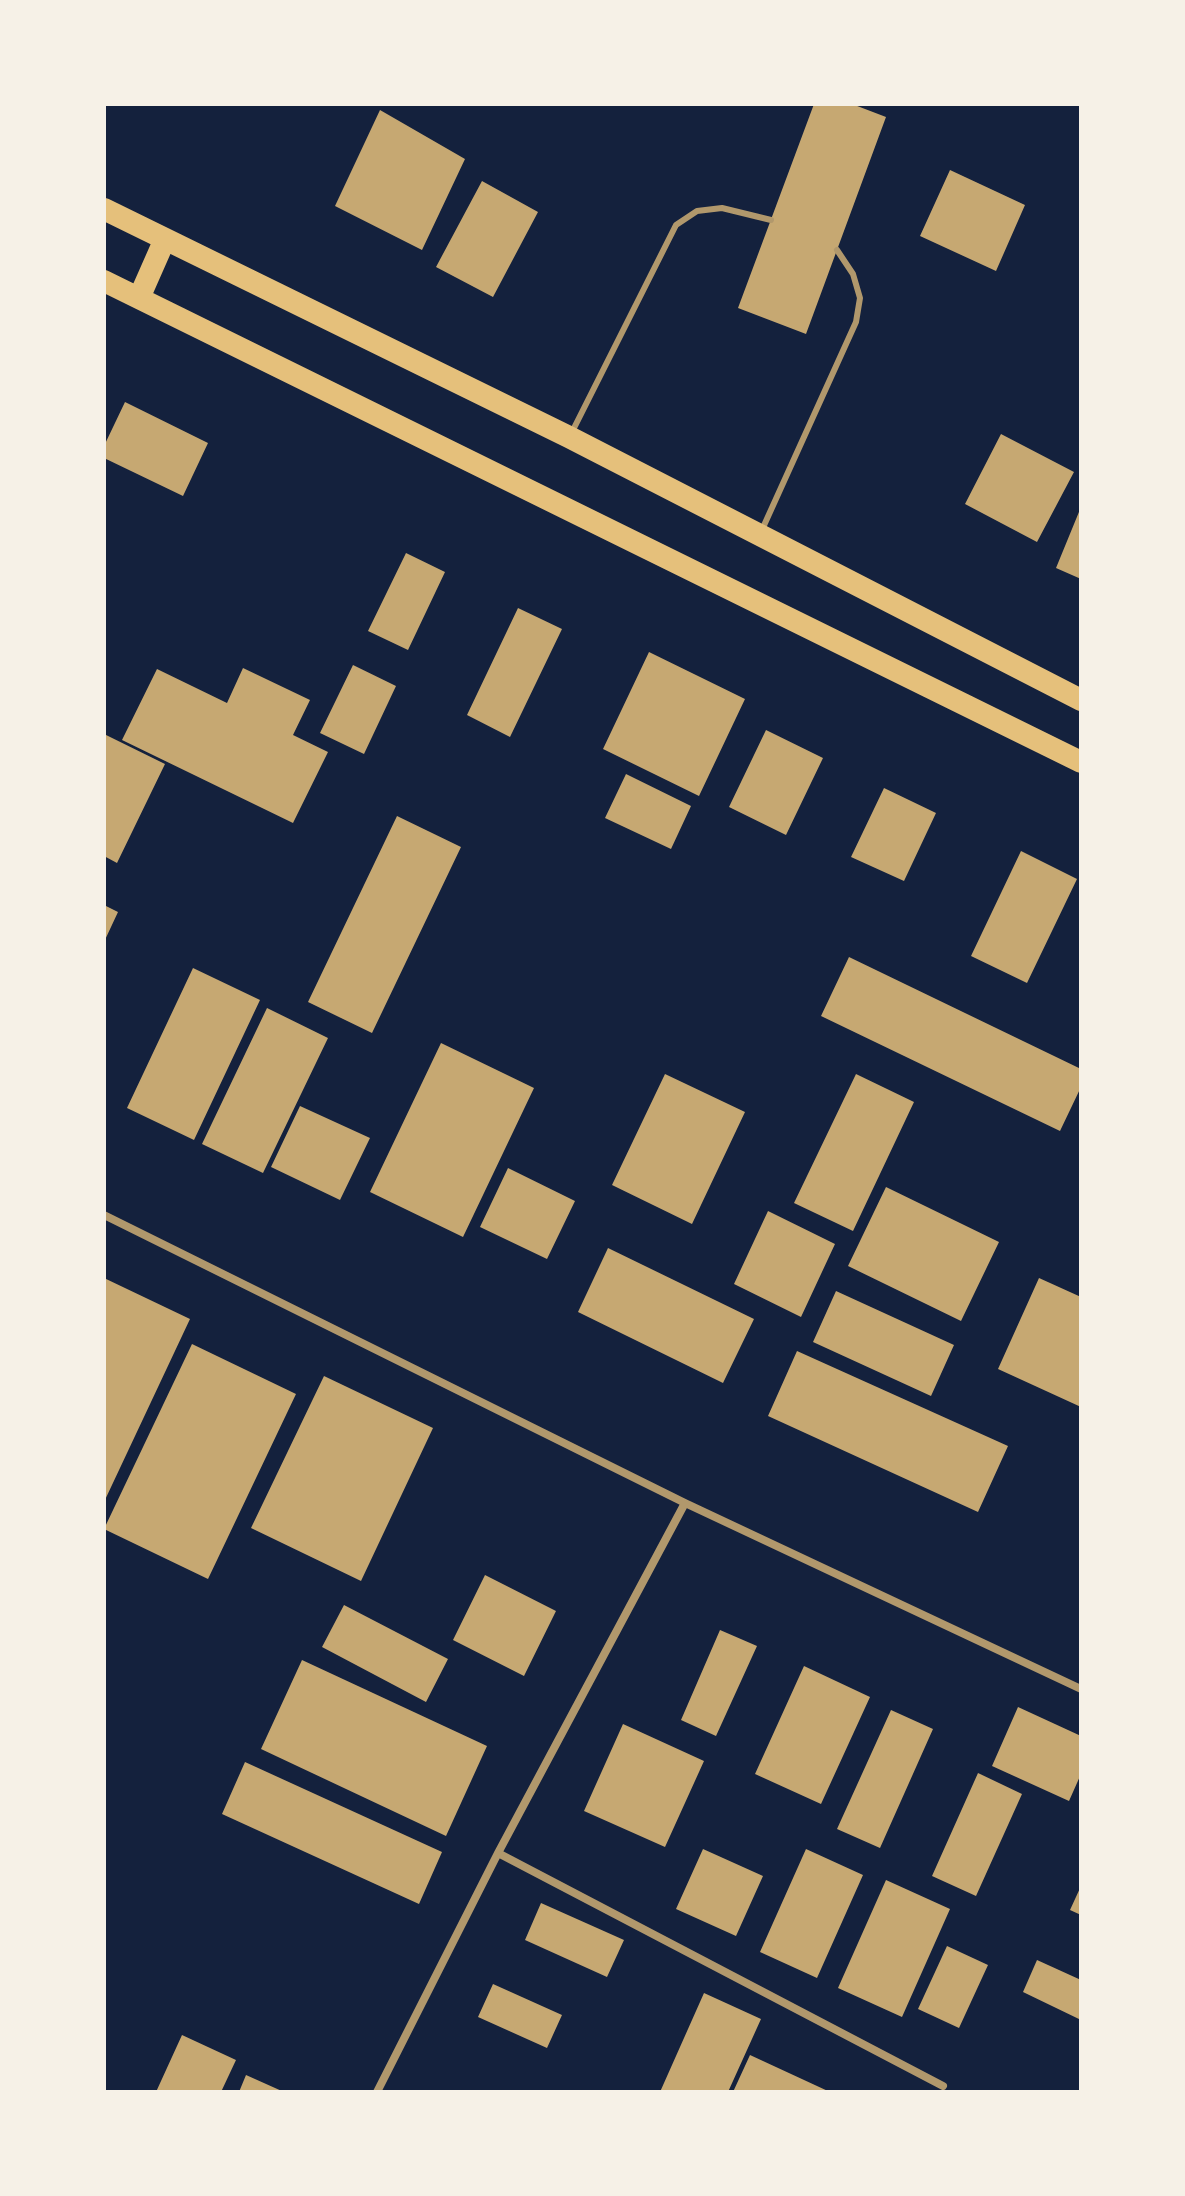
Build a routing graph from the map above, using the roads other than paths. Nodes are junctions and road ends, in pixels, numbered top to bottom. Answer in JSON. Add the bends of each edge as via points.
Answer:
{"nodes":[{"id":1,"x":104,"y":209,"type":"edge"},
{"id":2,"x":771,"y":220,"type":"dead end"},
{"id":3,"x":165,"y":239,"type":"junction"},
{"id":4,"x":837,"y":250,"type":"dead end"},
{"id":5,"x":104,"y":281,"type":"edge"},
{"id":6,"x":139,"y":298,"type":"junction"},
{"id":7,"x":569,"y":437,"type":"junction"},
{"id":8,"x":759,"y":536,"type":"junction"},
{"id":9,"x":1081,"y":700,"type":"edge"},
{"id":10,"x":1081,"y":762,"type":"edge"},
{"id":11,"x":104,"y":1215,"type":"edge"},
{"id":12,"x":685,"y":1503,"type":"junction"},
{"id":13,"x":1079,"y":1684,"type":"edge"},
{"id":14,"x":498,"y":1853,"type":"junction"},
{"id":15,"x":943,"y":2086,"type":"dead end"},
{"id":16,"x":377,"y":2092,"type":"edge"}],
"edges":[{"from":1,"to":3,"type":"highway"},
{"from":2,"to":7,"type":"lane","via":[[722,208],[697,211],[676,225]]},
{"from":3,"to":6,"type":"highway"},
{"from":3,"to":7,"type":"highway"},
{"from":4,"to":8,"type":"lane","via":[[853,274],[860,298],[856,322]]},
{"from":5,"to":6,"type":"highway"},
{"from":6,"to":10,"type":"highway"},
{"from":7,"to":8,"type":"highway"},
{"from":8,"to":9,"type":"highway"},
{"from":11,"to":12,"type":"street"},
{"from":12,"to":13,"type":"street"},
{"from":12,"to":14,"type":"street"},
{"from":14,"to":15,"type":"street"},
{"from":14,"to":16,"type":"street"}]}
